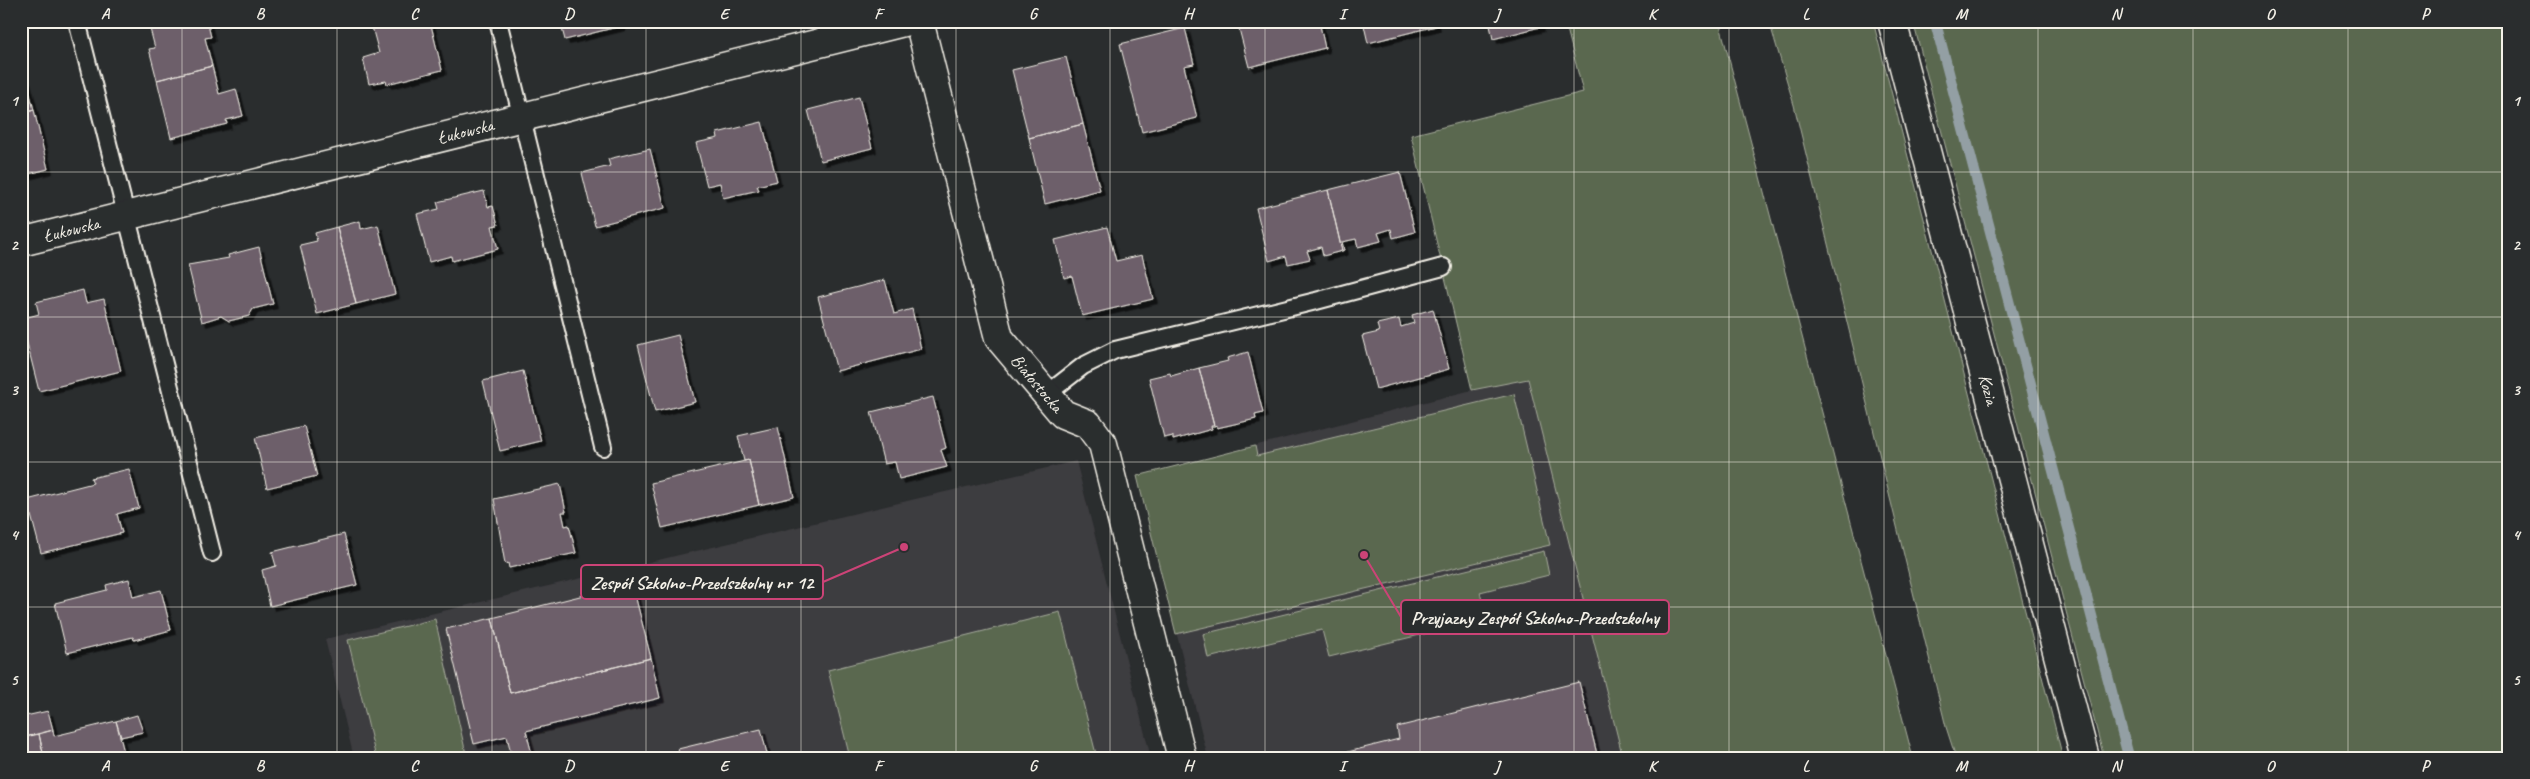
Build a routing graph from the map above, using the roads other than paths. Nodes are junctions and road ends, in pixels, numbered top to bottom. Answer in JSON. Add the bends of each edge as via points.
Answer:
{"nodes":[{"id":1,"x":77,"y":21,"type":"edge"},
{"id":2,"x":498,"y":21,"type":"edge"},
{"id":3,"x":908,"y":21,"type":"edge"},
{"id":4,"x":919,"y":21,"type":"edge"},
{"id":5,"x":1892,"y":21,"type":"edge"},
{"id":6,"x":523,"y":117,"type":"junction"},
{"id":7,"x":126,"y":217,"type":"junction"},
{"id":8,"x":21,"y":242,"type":"edge"},
{"id":9,"x":1443,"y":267,"type":"dead end"},
{"id":10,"x":1047,"y":394,"type":"junction"},
{"id":11,"x":603,"y":447,"type":"dead end"},
{"id":12,"x":212,"y":553,"type":"dead end"},
{"id":13,"x":1182,"y":758,"type":"edge"},
{"id":14,"x":2085,"y":758,"type":"edge"}],
"edges":[{"from":1,"to":7,"type":"lane"},
{"from":2,"to":6,"type":"lane"},
{"from":3,"to":6,"type":"street","name":"Łukowska"},
{"from":4,"to":10,"type":"street","name":"Białostocka","via":[[999,338]]},
{"from":5,"to":14,"type":"street","name":"Kozia"},
{"from":6,"to":7,"type":"street","name":"Łukowska"},
{"from":6,"to":11,"type":"lane"},
{"from":7,"to":8,"type":"street","name":"Łukowska"},
{"from":7,"to":12,"type":"lane"},
{"from":9,"to":10,"type":"lane","via":[[1115,350],[1083,366]]},
{"from":10,"to":13,"type":"street","name":"Białostocka","via":[[1063,414],[1088,424],[1103,444]]}]}
